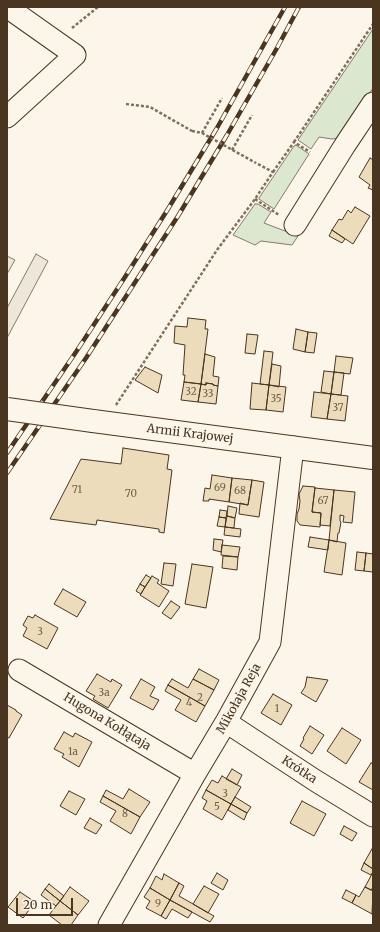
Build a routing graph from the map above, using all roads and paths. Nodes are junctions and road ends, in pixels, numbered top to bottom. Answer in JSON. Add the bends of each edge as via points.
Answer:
{"nodes":[{"id":1,"x":7,"y":7,"type":"edge"},
{"id":2,"x":98,"y":7,"type":"edge"},
{"id":3,"x":373,"y":24,"type":"edge"},
{"id":4,"x":69,"y":30,"type":"dead end"},
{"id":5,"x":222,"y":98,"type":"dead end"},
{"id":6,"x":373,"y":103,"type":"edge"},
{"id":7,"x":126,"y":104,"type":"dead end"},
{"id":8,"x":252,"y":115,"type":"dead end"},
{"id":9,"x":7,"y":117,"type":"edge"},
{"id":10,"x":202,"y":133,"type":"junction"},
{"id":11,"x":294,"y":142,"type":"junction"},
{"id":12,"x":232,"y":150,"type":"junction"},
{"id":13,"x":310,"y":152,"type":"dead end"},
{"id":14,"x":273,"y":172,"type":"junction"},
{"id":15,"x":255,"y":199,"type":"junction"},
{"id":16,"x":295,"y":225,"type":"joint"},
{"id":17,"x":7,"y":409,"type":"edge"},
{"id":18,"x":114,"y":409,"type":"dead end"},
{"id":19,"x":293,"y":447,"type":"junction"},
{"id":20,"x":373,"y":458,"type":"edge"},
{"id":21,"x":19,"y":670,"type":"dead end"},
{"id":22,"x":226,"y":722,"type":"junction"},
{"id":23,"x":195,"y":774,"type":"junction"},
{"id":24,"x":373,"y":816,"type":"edge"},
{"id":25,"x":109,"y":925,"type":"edge"}],
"edges":[{"from":1,"to":9,"type":"street","via":[[75,55]]},
{"from":2,"to":4,"type":"path"},
{"from":3,"to":11,"type":"path"},
{"from":5,"to":10,"type":"path"},
{"from":6,"to":16,"type":"street"},
{"from":7,"to":10,"type":"path","bridge":true,"via":[[150,107],[192,131]]},
{"from":8,"to":12,"type":"path"},
{"from":10,"to":12,"type":"path","bridge":true},
{"from":11,"to":13,"type":"path"},
{"from":11,"to":14,"type":"path"},
{"from":12,"to":14,"type":"path","bridge":true},
{"from":14,"to":15,"type":"path"},
{"from":15,"to":16,"type":"path"},
{"from":15,"to":18,"type":"path","via":[[217,250]]},
{"from":17,"to":19,"type":"main road","name":"Armii Krajowej","bridge":true},
{"from":19,"to":20,"type":"main road","name":"Armii Krajowej"},
{"from":19,"to":22,"type":"street","name":"Mikołaja Reja","via":[[270,642]]},
{"from":21,"to":23,"type":"street","name":"Hugona Kołłątaja"},
{"from":22,"to":23,"type":"street","name":"Mikołaja Reja"},
{"from":22,"to":24,"type":"street","name":"Krótka"},
{"from":23,"to":25,"type":"street","name":"Mikołaja Reja"}]}
